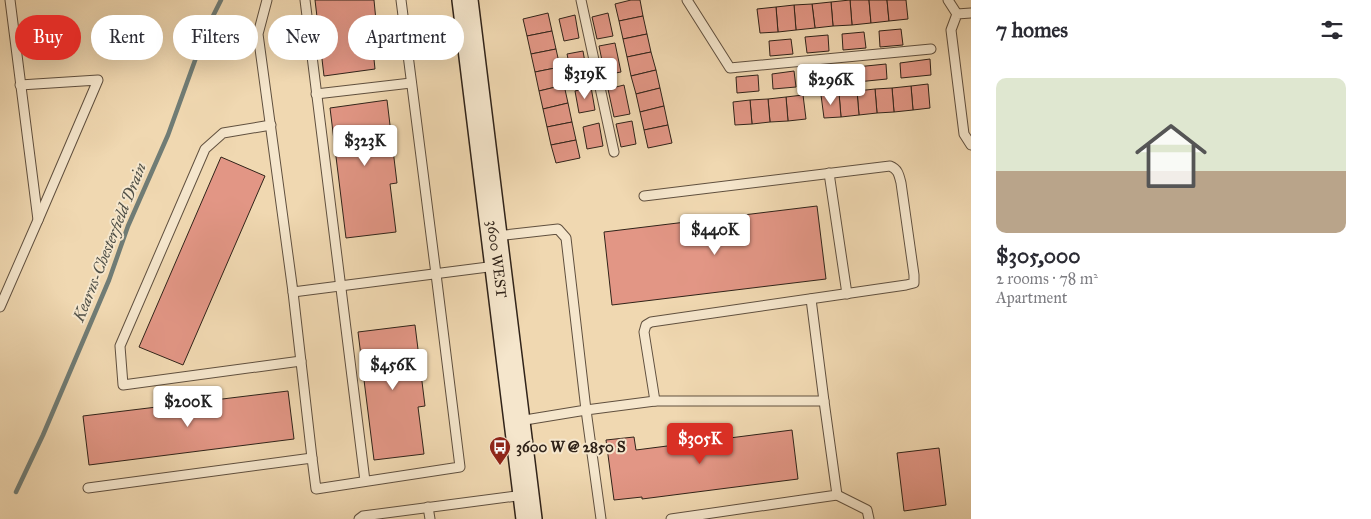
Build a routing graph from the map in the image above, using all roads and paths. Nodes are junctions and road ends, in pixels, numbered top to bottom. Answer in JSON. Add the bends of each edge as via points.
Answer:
{"nodes":[{"id":1,"x":10,"y":0,"type":"edge"},
{"id":2,"x":267,"y":0,"type":"edge"},
{"id":3,"x":305,"y":0,"type":"edge"},
{"id":4,"x":400,"y":0,"type":"edge"},
{"id":5,"x":465,"y":0,"type":"edge"},
{"id":6,"x":581,"y":0,"type":"edge"},
{"id":7,"x":687,"y":0,"type":"edge"},
{"id":8,"x":948,"y":0,"type":"edge"},
{"id":9,"x":971,"y":13,"type":"edge"},
{"id":10,"x":957,"y":14,"type":"junction"},
{"id":11,"x":931,"y":49,"type":"dead end"},
{"id":12,"x":411,"y":83,"type":"junction"},
{"id":13,"x":20,"y":84,"type":"junction"},
{"id":14,"x":316,"y":94,"type":"junction"},
{"id":15,"x":270,"y":125,"type":"junction"},
{"id":16,"x":971,"y":145,"type":"edge"},
{"id":17,"x":614,"y":152,"type":"dead end"},
{"id":18,"x":829,"y":173,"type":"junction"},
{"id":19,"x":644,"y":196,"type":"dead end"},
{"id":20,"x":38,"y":220,"type":"junction"},
{"id":21,"x":495,"y":236,"type":"junction"},
{"id":22,"x":499,"y":266,"type":"junction"},
{"id":23,"x":436,"y":274,"type":"junction"},
{"id":24,"x":340,"y":286,"type":"junction"},
{"id":25,"x":294,"y":292,"type":"junction"},
{"id":26,"x":847,"y":294,"type":"junction"},
{"id":27,"x":811,"y":299,"type":"junction"},
{"id":28,"x":0,"y":307,"type":"edge"},
{"id":29,"x":301,"y":361,"type":"junction"},
{"id":30,"x":655,"y":401,"type":"junction"},
{"id":31,"x":824,"y":401,"type":"junction"},
{"id":32,"x":586,"y":410,"type":"junction"},
{"id":33,"x":518,"y":421,"type":"junction"},
{"id":34,"x":312,"y":458,"type":"junction"},
{"id":35,"x":365,"y":481,"type":"junction"},
{"id":36,"x":88,"y":488,"type":"dead end"},
{"id":37,"x":837,"y":495,"type":"junction"},
{"id":38,"x":428,"y":507,"type":"junction"},
{"id":39,"x":528,"y":507,"type":"edge"},
{"id":40,"x":386,"y":516,"type":"edge"},
{"id":41,"x":359,"y":519,"type":"edge"},
{"id":42,"x":430,"y":519,"type":"edge"},
{"id":43,"x":601,"y":519,"type":"edge"},
{"id":44,"x":671,"y":519,"type":"edge"},
{"id":45,"x":869,"y":519,"type":"edge"}],
"edges":[{"from":1,"to":13,"type":"lane"},
{"from":2,"to":15,"type":"lane","via":[[258,34]]},
{"from":3,"to":14,"type":"lane"},
{"from":4,"to":12,"type":"lane"},
{"from":5,"to":21,"type":"street","name":"3600 WEST"},
{"from":6,"to":17,"type":"lane"},
{"from":7,"to":11,"type":"lane","via":[[730,68]]},
{"from":8,"to":10,"type":"lane"},
{"from":9,"to":10,"type":"lane"},
{"from":10,"to":16,"type":"lane","via":[[951,30],[964,134]]},
{"from":12,"to":14,"type":"lane"},
{"from":12,"to":23,"type":"lane"},
{"from":13,"to":20,"type":"lane"},
{"from":13,"to":20,"type":"lane","via":[[98,80]]},
{"from":14,"to":24,"type":"lane"},
{"from":15,"to":25,"type":"lane"},
{"from":15,"to":29,"type":"lane","via":[[223,133],[205,149],[120,346],[123,385]]},
{"from":18,"to":19,"type":"lane"},
{"from":18,"to":26,"type":"lane"},
{"from":18,"to":26,"type":"lane","via":[[890,166],[895,168],[901,183],[914,283]]},
{"from":20,"to":28,"type":"lane"},
{"from":21,"to":22,"type":"street","name":"3600 WEST"},
{"from":21,"to":32,"type":"lane","via":[[558,229],[566,238]]},
{"from":22,"to":23,"type":"lane"},
{"from":22,"to":33,"type":"street","name":"3600 WEST"},
{"from":23,"to":24,"type":"lane"},
{"from":23,"to":35,"type":"lane","via":[[460,467]]},
{"from":24,"to":25,"type":"lane"},
{"from":24,"to":35,"type":"lane"},
{"from":25,"to":29,"type":"lane"},
{"from":26,"to":27,"type":"lane"},
{"from":27,"to":30,"type":"lane","via":[[646,325],[644,332]]},
{"from":27,"to":31,"type":"lane"},
{"from":29,"to":34,"type":"lane"},
{"from":30,"to":31,"type":"lane"},
{"from":30,"to":32,"type":"lane"},
{"from":31,"to":37,"type":"lane"},
{"from":32,"to":33,"type":"lane"},
{"from":32,"to":43,"type":"lane"},
{"from":33,"to":39,"type":"street","name":"3600 WEST"},
{"from":34,"to":35,"type":"lane","via":[[316,488]]},
{"from":34,"to":36,"type":"lane"},
{"from":37,"to":44,"type":"lane"},
{"from":37,"to":45,"type":"lane","via":[[867,510]]},
{"from":38,"to":39,"type":"lane"},
{"from":38,"to":40,"type":"lane"},
{"from":38,"to":42,"type":"lane"},
{"from":40,"to":41,"type":"lane","via":[[363,516]]}]}
